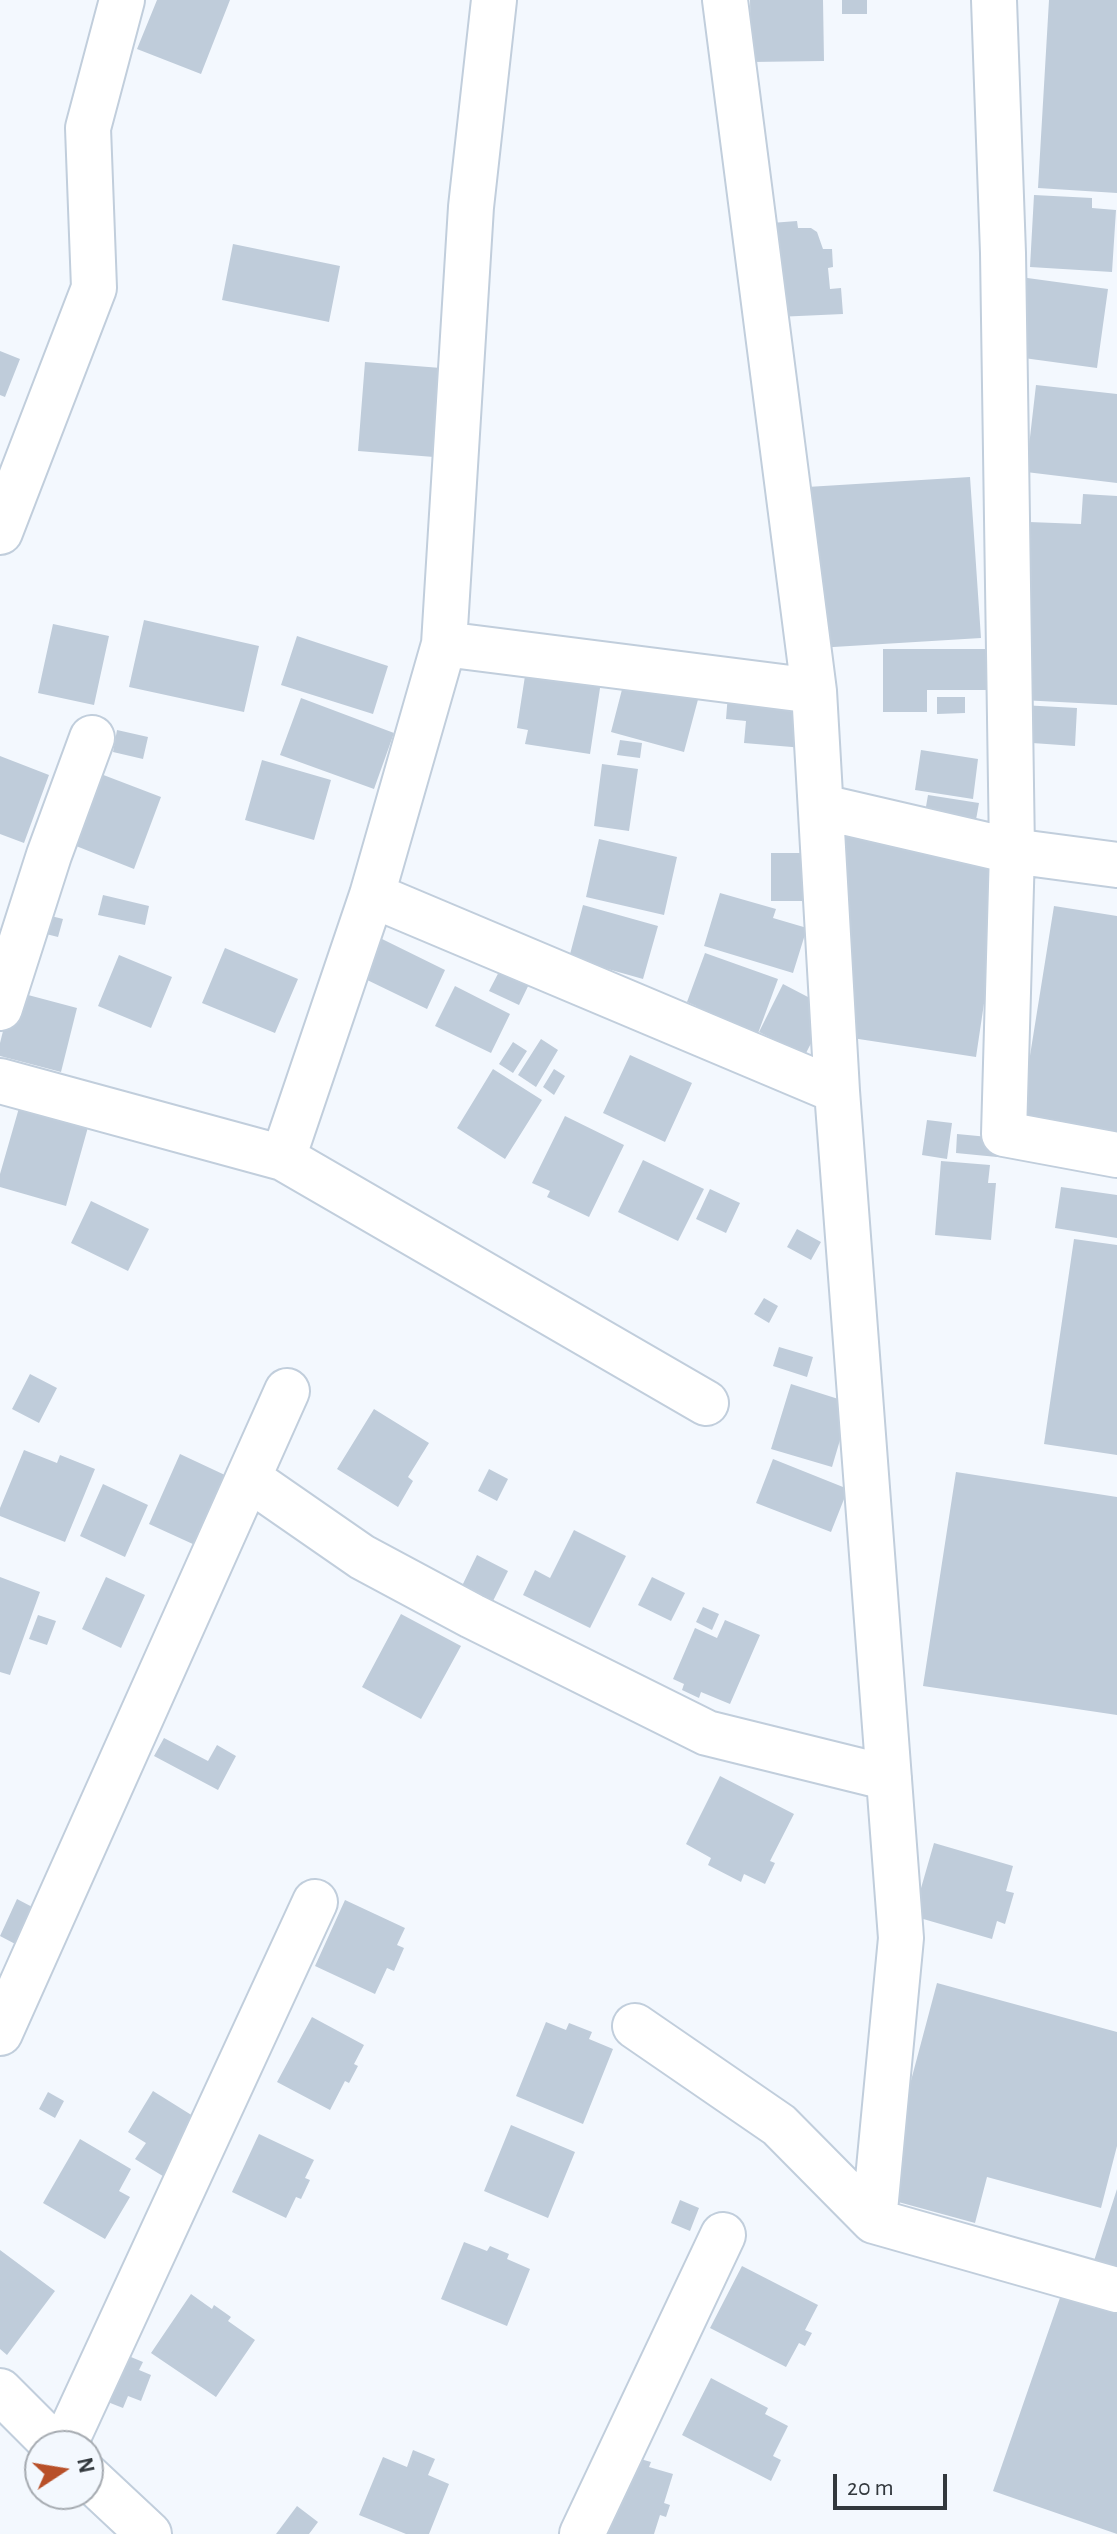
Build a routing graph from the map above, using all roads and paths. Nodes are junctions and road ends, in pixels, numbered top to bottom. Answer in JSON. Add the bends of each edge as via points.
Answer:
{"nodes":[{"id":1,"x":122,"y":0,"type":"edge"},
{"id":2,"x":494,"y":0,"type":"edge"},
{"id":3,"x":725,"y":0,"type":"edge"},
{"id":4,"x":994,"y":0,"type":"edge"},
{"id":5,"x":0,"y":532,"type":"edge"},
{"id":6,"x":444,"y":644,"type":"junction"},
{"id":7,"x":814,"y":691,"type":"junction"},
{"id":8,"x":92,"y":738,"type":"dead end"},
{"id":9,"x":822,"y":807,"type":"junction"},
{"id":10,"x":1012,"y":851,"type":"junction"},
{"id":11,"x":1117,"y":865,"type":"edge"},
{"id":12,"x":372,"y":895,"type":"junction"},
{"id":13,"x":0,"y":1008,"type":"edge"},
{"id":14,"x":0,"y":1081,"type":"edge"},
{"id":15,"x":837,"y":1091,"type":"junction"},
{"id":16,"x":1117,"y":1155,"type":"edge"},
{"id":17,"x":283,"y":1158,"type":"junction"},
{"id":18,"x":287,"y":1391,"type":"dead end"},
{"id":19,"x":706,"y":1403,"type":"dead end"},
{"id":20,"x":248,"y":1478,"type":"junction"},
{"id":21,"x":889,"y":1778,"type":"junction"},
{"id":22,"x":315,"y":1902,"type":"dead end"},
{"id":23,"x":635,"y":2026,"type":"dead end"},
{"id":24,"x":0,"y":2033,"type":"edge"},
{"id":25,"x":874,"y":2221,"type":"junction"},
{"id":26,"x":723,"y":2235,"type":"dead end"},
{"id":27,"x":1117,"y":2290,"type":"edge"},
{"id":28,"x":0,"y":2391,"type":"edge"},
{"id":29,"x":39,"y":2430,"type":"edge"},
{"id":30,"x":71,"y":2430,"type":"edge"},
{"id":31,"x":104,"y":2492,"type":"edge"},
{"id":32,"x":149,"y":2534,"type":"edge"},
{"id":33,"x":582,"y":2534,"type":"edge"}],
"edges":[{"from":1,"to":5,"type":"street","via":[[88,128],[94,288]]},
{"from":2,"to":6,"type":"street","via":[[471,207]]},
{"from":3,"to":7,"type":"street"},
{"from":4,"to":10,"type":"street"},
{"from":6,"to":7,"type":"street"},
{"from":6,"to":12,"type":"street"},
{"from":7,"to":9,"type":"street"},
{"from":8,"to":13,"type":"street"},
{"from":9,"to":10,"type":"street"},
{"from":9,"to":15,"type":"street"},
{"from":10,"to":11,"type":"street"},
{"from":10,"to":16,"type":"street","via":[[1004,1134]]},
{"from":12,"to":15,"type":"street"},
{"from":12,"to":17,"type":"street"},
{"from":14,"to":17,"type":"street"},
{"from":15,"to":21,"type":"street"},
{"from":17,"to":19,"type":"street"},
{"from":18,"to":20,"type":"street"},
{"from":20,"to":21,"type":"street","via":[[362,1557],[707,1733]]},
{"from":20,"to":24,"type":"street"},
{"from":21,"to":25,"type":"street","via":[[901,1938]]},
{"from":22,"to":30,"type":"street"},
{"from":23,"to":25,"type":"street","via":[[779,2125]]},
{"from":25,"to":27,"type":"street"},
{"from":26,"to":33,"type":"street"},
{"from":28,"to":29,"type":"street"},
{"from":31,"to":32,"type":"street"}]}
